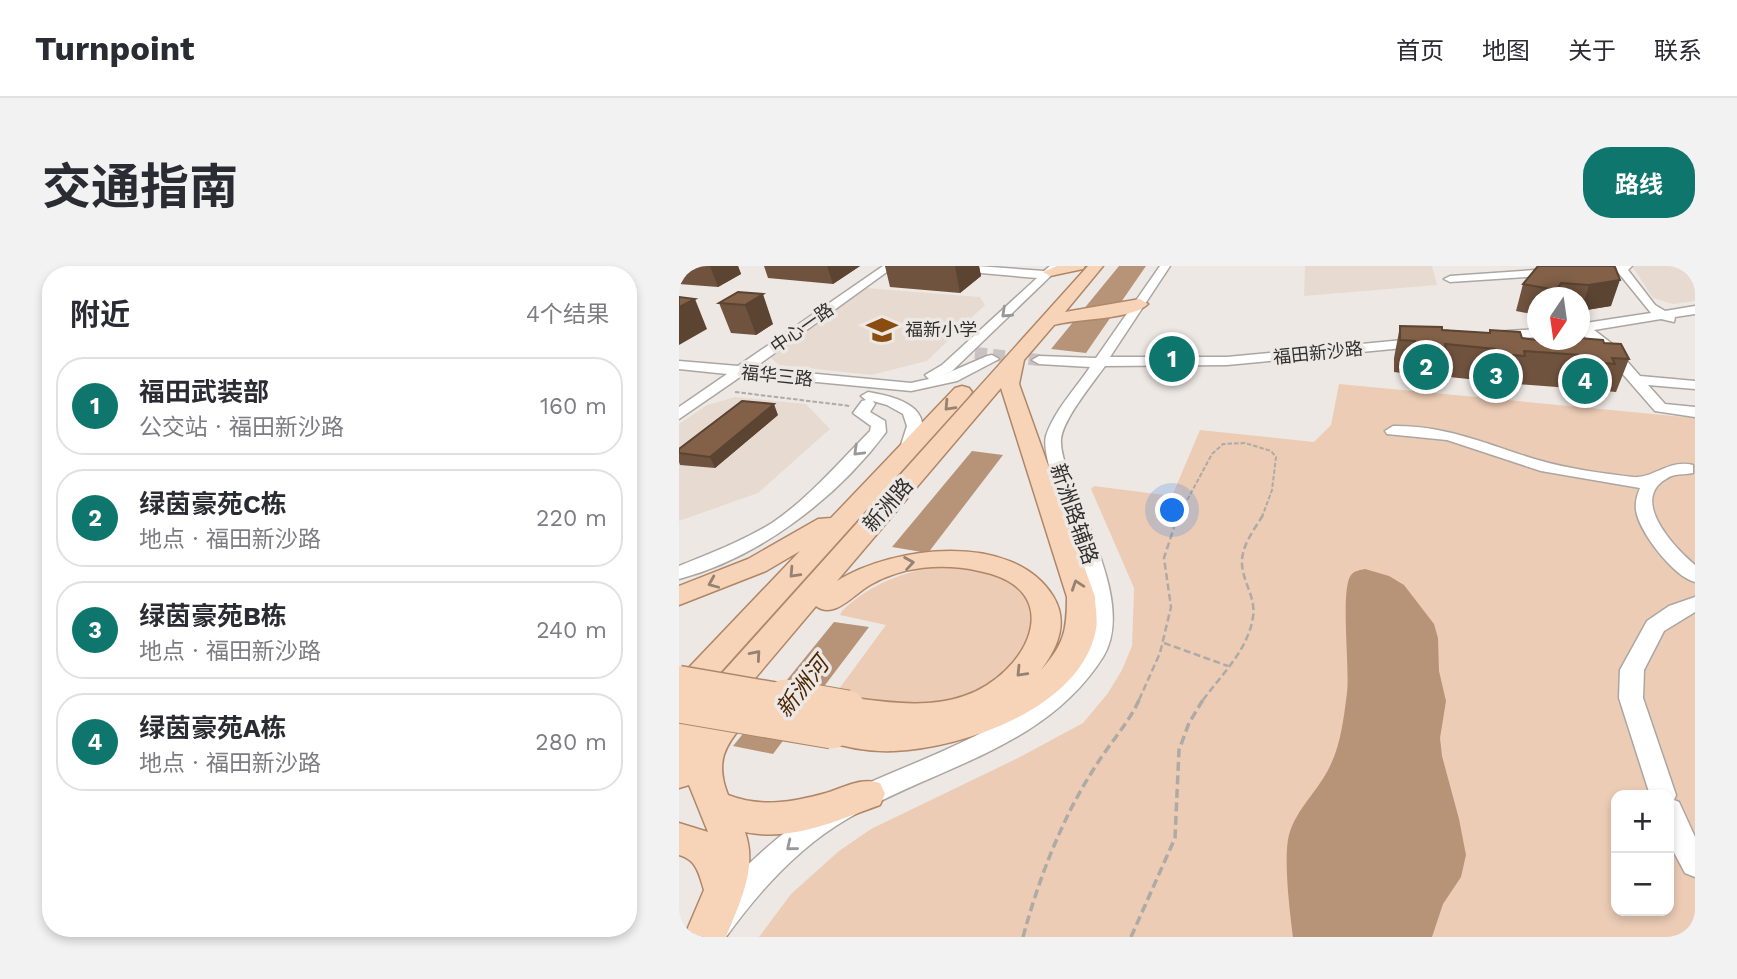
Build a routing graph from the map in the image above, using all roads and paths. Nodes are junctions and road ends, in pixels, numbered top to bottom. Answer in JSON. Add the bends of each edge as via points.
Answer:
{"nodes":[{"id":1,"x":890,"y":266,"type":"edge"},
{"id":2,"x":936,"y":266,"type":"edge"},
{"id":3,"x":979,"y":266,"type":"edge"},
{"id":4,"x":1078,"y":266,"type":"edge"},
{"id":5,"x":1096,"y":266,"type":"edge"},
{"id":6,"x":1165,"y":266,"type":"edge"},
{"id":7,"x":1623,"y":267,"type":"edge"},
{"id":8,"x":1450,"y":279,"type":"dead end"},
{"id":9,"x":1083,"y":297,"type":"edge"},
{"id":10,"x":1140,"y":304,"type":"joint"},
{"id":11,"x":1695,"y":312,"type":"edge"},
{"id":12,"x":1667,"y":317,"type":"junction"},
{"id":13,"x":1590,"y":331,"type":"edge"},
{"id":14,"x":1590,"y":338,"type":"edge"},
{"id":15,"x":1527,"y":341,"type":"edge"},
{"id":16,"x":1490,"y":342,"type":"edge"},
{"id":17,"x":1443,"y":343,"type":"edge"},
{"id":18,"x":1589,"y":350,"type":"edge"},
{"id":19,"x":1592,"y":353,"type":"edge"},
{"id":20,"x":997,"y":357,"type":"junction"},
{"id":21,"x":1099,"y":363,"type":"junction"},
{"id":22,"x":679,"y":365,"type":"edge"},
{"id":23,"x":739,"y":372,"type":"junction"},
{"id":24,"x":679,"y":374,"type":"edge"},
{"id":25,"x":1636,"y":380,"type":"junction"},
{"id":26,"x":726,"y":381,"type":"junction"},
{"id":27,"x":1695,"y":385,"type":"edge"},
{"id":28,"x":754,"y":394,"type":"dead end"},
{"id":29,"x":873,"y":395,"type":"junction"},
{"id":30,"x":1695,"y":411,"type":"edge"},
{"id":31,"x":679,"y":414,"type":"edge"},
{"id":32,"x":1393,"y":431,"type":"dead end"},
{"id":33,"x":907,"y":451,"type":"junction"},
{"id":34,"x":1687,"y":469,"type":"dead end"},
{"id":35,"x":1650,"y":484,"type":"junction"},
{"id":36,"x":859,"y":503,"type":"junction"},
{"id":37,"x":887,"y":506,"type":"junction"},
{"id":38,"x":679,"y":573,"type":"edge"},
{"id":39,"x":1695,"y":576,"type":"edge"},
{"id":40,"x":679,"y":596,"type":"edge"},
{"id":41,"x":827,"y":603,"type":"junction"},
{"id":42,"x":1695,"y":604,"type":"edge"},
{"id":43,"x":1164,"y":643,"type":"junction"},
{"id":44,"x":1228,"y":666,"type":"junction"},
{"id":45,"x":679,"y":680,"type":"edge"},
{"id":46,"x":679,"y":698,"type":"edge"},
{"id":47,"x":679,"y":704,"type":"edge"},
{"id":48,"x":839,"y":720,"type":"junction"},
{"id":49,"x":716,"y":732,"type":"junction"},
{"id":50,"x":679,"y":744,"type":"edge"},
{"id":51,"x":679,"y":774,"type":"edge"},
{"id":52,"x":1661,"y":790,"type":"edge"},
{"id":53,"x":867,"y":794,"type":"junction"},
{"id":54,"x":715,"y":806,"type":"junction"},
{"id":55,"x":1674,"y":824,"type":"edge"},
{"id":56,"x":679,"y":839,"type":"edge"},
{"id":57,"x":1695,"y":864,"type":"edge"},
{"id":58,"x":723,"y":888,"type":"junction"},
{"id":59,"x":706,"y":937,"type":"edge"},
{"id":60,"x":1023,"y":937,"type":"edge"},
{"id":61,"x":1131,"y":937,"type":"edge"}],
"edges":[{"from":1,"to":23,"type":"street","name":"中心一路"},
{"from":2,"to":9,"type":"street"},
{"from":3,"to":9,"type":"street"},
{"from":4,"to":9,"type":"main road","name":"新洲路"},
{"from":5,"to":9,"type":"main road","name":"新洲路"},
{"from":6,"to":10,"type":"street"},
{"from":7,"to":8,"type":"street"},
{"from":7,"to":12,"type":"street","via":[[1647,303]]},
{"from":9,"to":10,"type":"main road"},
{"from":9,"to":20,"type":"main road","name":"新洲路","one_way":true},
{"from":9,"to":20,"type":"main road","name":"新洲路"},
{"from":9,"to":21,"type":"street","name":"新洲路辅路"},
{"from":11,"to":12,"type":"street"},
{"from":12,"to":13,"type":"street"},
{"from":14,"to":25,"type":"street","via":[[1606,346]]},
{"from":15,"to":16,"type":"street"},
{"from":17,"to":21,"type":"street","name":"福田新沙路","via":[[1228,365]]},
{"from":18,"to":19,"type":"street"},
{"from":20,"to":21,"type":"street","name":"福田新沙路"},
{"from":20,"to":29,"type":"street","via":[[929,385]]},
{"from":20,"to":29,"type":"street","via":[[901,378]]},
{"from":20,"to":33,"type":"main road","name":"新洲路","one_way":true},
{"from":20,"to":37,"type":"main road","name":"新洲路"},
{"from":48,"to":20,"type":"main road","one_way":true,"via":[[892,738],[969,725],[1039,689],[1076,642],[1083,624],[1081,597]]},
{"from":21,"to":53,"type":"street","name":"新洲路辅路","via":[[1058,426],[1053,446],[1104,612],[1089,659],[1063,692],[1029,719]]},
{"from":22,"to":23,"type":"street","name":"福华三路"},
{"from":23,"to":26,"type":"street","name":"中心一路"},
{"from":23,"to":29,"type":"street","name":"福华三路"},
{"from":24,"to":26,"type":"street","name":"福华三路"},
{"from":25,"to":27,"type":"street"},
{"from":25,"to":30,"type":"street","via":[[1660,408]]},
{"from":26,"to":29,"type":"street","name":"福华三路"},
{"from":26,"to":31,"type":"street","name":"中心一路"},
{"from":28,"to":29,"type":"path"},
{"from":29,"to":33,"type":"street","via":[[898,403],[913,415],[914,437]]},
{"from":29,"to":38,"type":"street","one_way":true,"via":[[861,413],[879,424],[878,432],[796,513],[746,545]]},
{"from":32,"to":35,"type":"street","via":[[1447,433],[1535,465]]},
{"from":33,"to":36,"type":"main road","name":"新洲路"},
{"from":34,"to":35,"type":"street","via":[[1667,471]]},
{"from":35,"to":39,"type":"street","via":[[1644,512],[1676,560]]},
{"from":36,"to":40,"type":"main road","one_way":true,"via":[[757,565]]},
{"from":36,"to":46,"type":"main road","name":"新洲路","one_way":true},
{"from":37,"to":41,"type":"main road","via":[[873,548]]},
{"from":50,"to":37,"type":"main road","name":"新洲路","one_way":true},
{"from":41,"to":48,"type":"main road","one_way":true,"via":[[862,578],[901,563],[965,561],[1019,576],[1040,596],[1047,616],[1044,639],[1029,665],[985,700],[947,714]]},
{"from":41,"to":49,"type":"main road"},
{"from":42,"to":52,"type":"street","via":[[1655,626],[1632,670],[1631,698]]},
{"from":43,"to":44,"type":"path"},
{"from":43,"to":44,"type":"path","via":[[1171,607],[1164,558],[1180,510],[1217,447],[1237,442],[1267,449],[1276,457],[1273,490],[1248,539],[1241,565],[1253,600],[1251,625]]},
{"from":43,"to":60,"type":"path","via":[[1137,705],[1094,768],[1063,825]]},
{"from":44,"to":61,"type":"path","via":[[1199,704],[1183,737],[1176,770],[1175,838]]},
{"from":45,"to":48,"type":"main road","bridge":true},
{"from":47,"to":48,"type":"main road","bridge":true},
{"from":49,"to":51,"type":"main road"},
{"from":49,"to":54,"type":"main road","via":[[704,775]]},
{"from":53,"to":54,"type":"main road","via":[[779,820],[731,814]]},
{"from":53,"to":59,"type":"street","name":"新洲路辅路","one_way":true,"via":[[778,857],[737,897]]},
{"from":54,"to":58,"type":"main road","via":[[730,845]]},
{"from":55,"to":57,"type":"street"},
{"from":56,"to":58,"type":"main road","via":[[704,847],[712,855]]},
{"from":58,"to":59,"type":"main road"}]}
